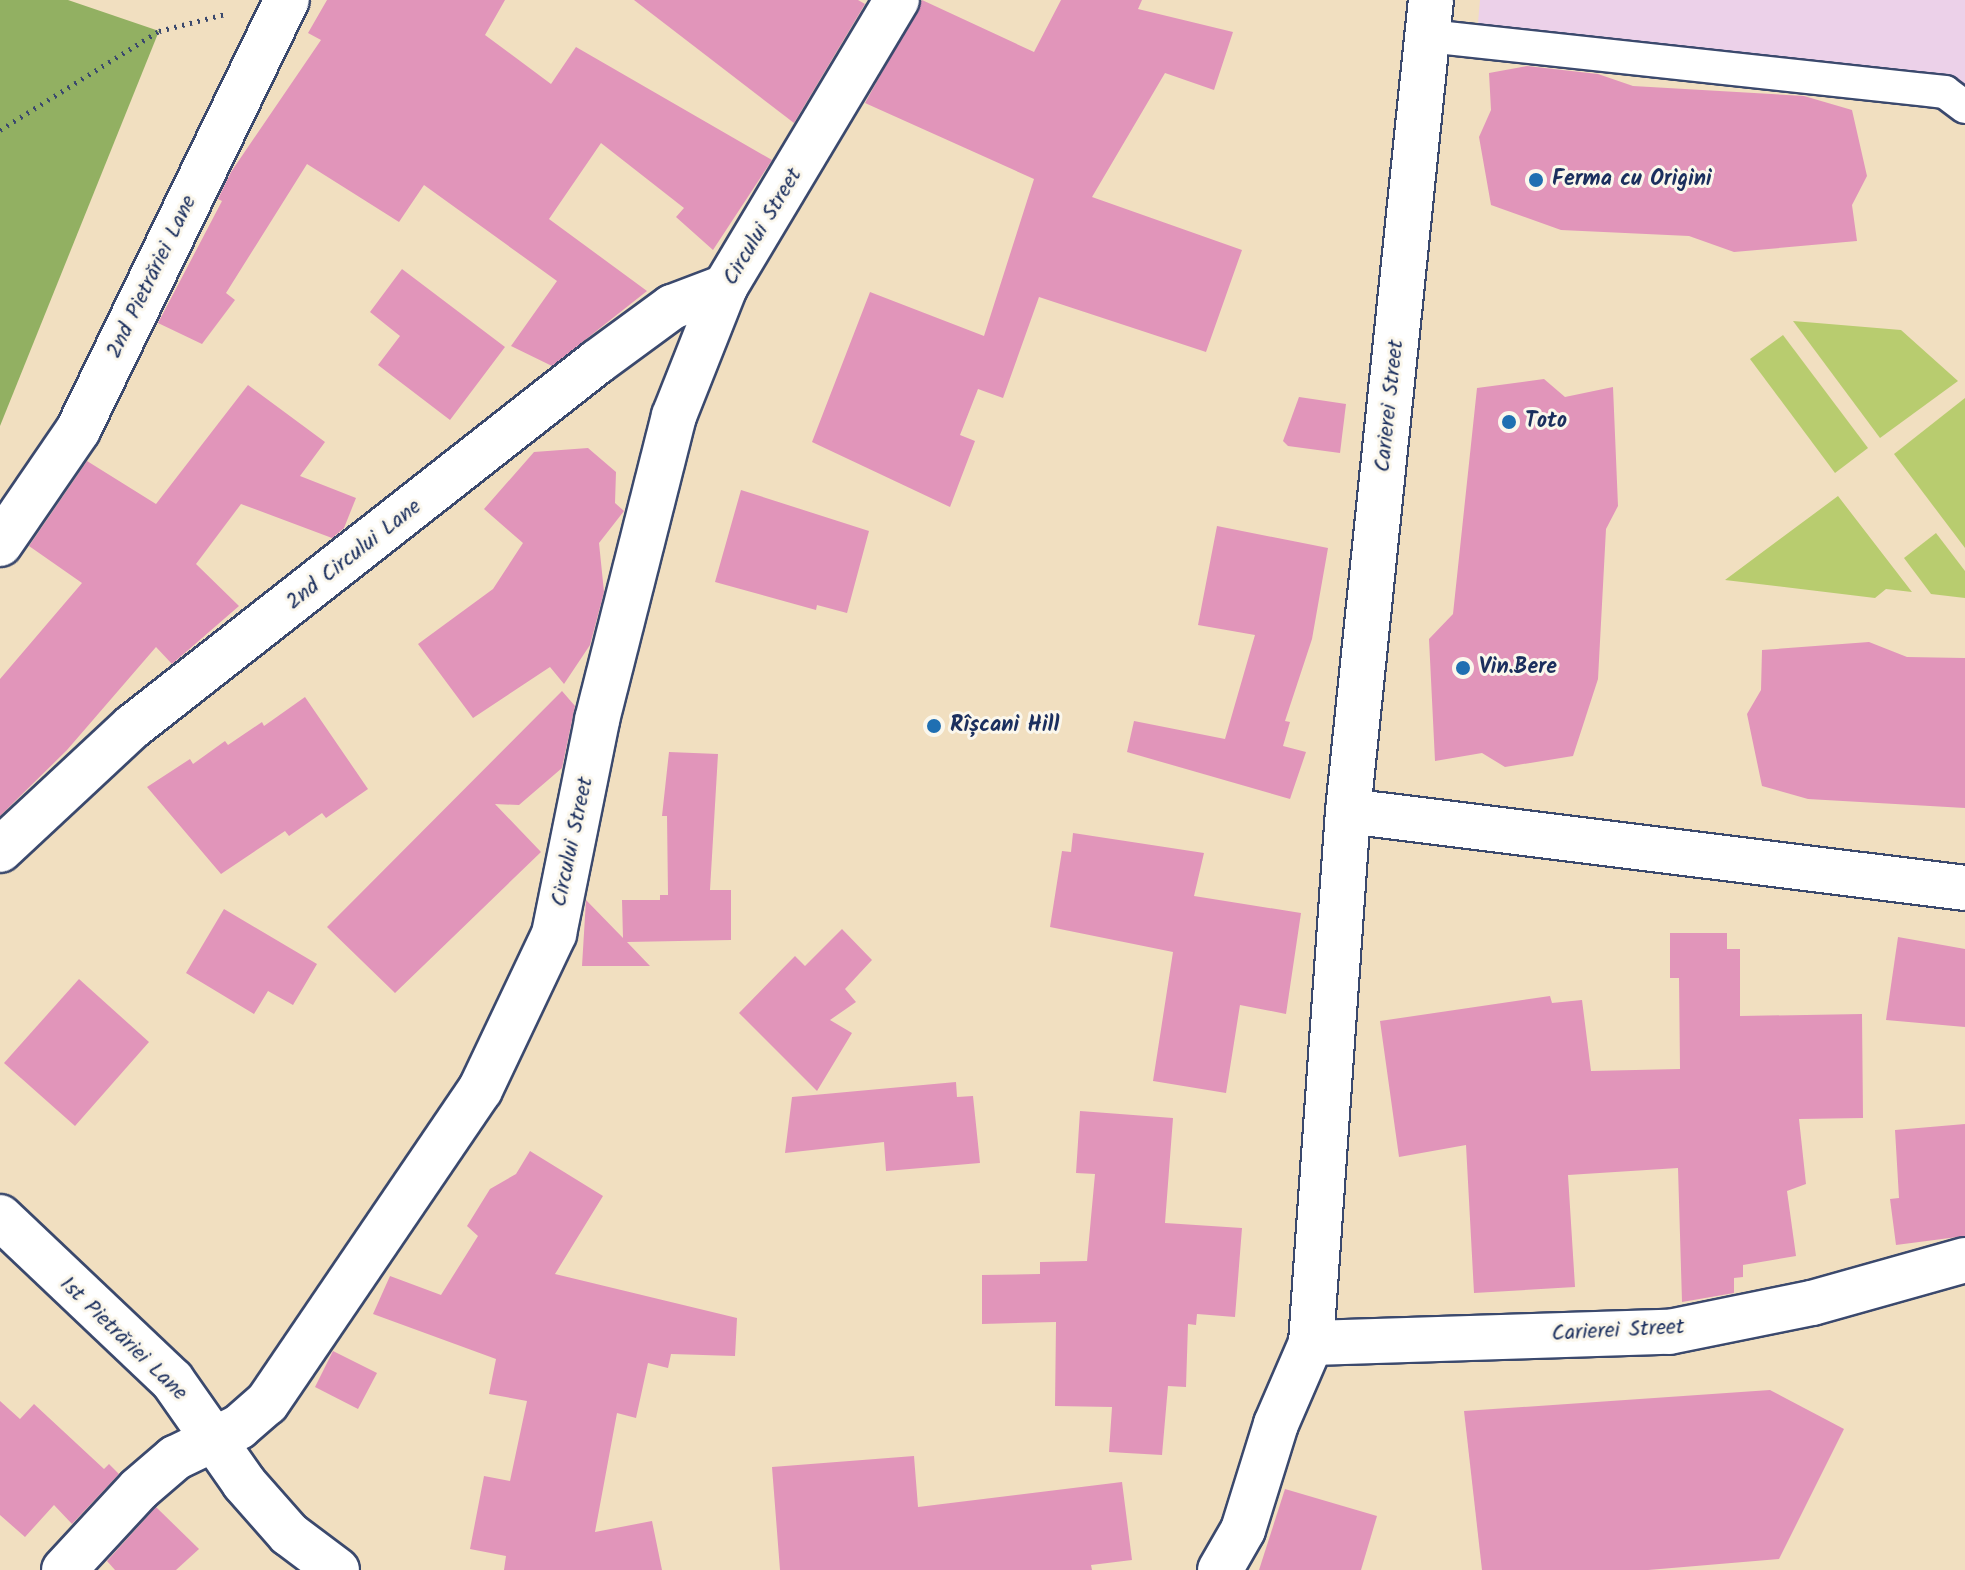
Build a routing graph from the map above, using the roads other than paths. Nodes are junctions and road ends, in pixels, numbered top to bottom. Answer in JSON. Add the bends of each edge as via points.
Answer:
{"nodes":[{"id":1,"x":287,"y":0,"type":"edge"},
{"id":2,"x":897,"y":0,"type":"edge"},
{"id":3,"x":1430,"y":18,"type":"edge"},
{"id":4,"x":1965,"y":107,"type":"edge"},
{"id":5,"x":725,"y":287,"type":"junction"},
{"id":6,"x":0,"y":544,"type":"edge"},
{"id":7,"x":1348,"y":811,"type":"junction"},
{"id":8,"x":0,"y":850,"type":"edge"},
{"id":9,"x":1965,"y":888,"type":"edge"},
{"id":10,"x":0,"y":1217,"type":"edge"},
{"id":11,"x":1965,"y":1260,"type":"edge"},
{"id":12,"x":1311,"y":1343,"type":"junction"},
{"id":13,"x":216,"y":1438,"type":"junction"},
{"id":14,"x":64,"y":1570,"type":"edge"},
{"id":15,"x":337,"y":1570,"type":"edge"},
{"id":16,"x":1220,"y":1570,"type":"edge"}],
"edges":[{"from":1,"to":6,"type":"street","name":"2nd Pietrăriei Lane","via":[[78,430]]},
{"from":2,"to":5,"type":"street","name":"Circului Street"},
{"from":3,"to":4,"type":"lane","via":[[1945,92]]},
{"from":3,"to":7,"type":"street","name":"Carierei Street"},
{"from":5,"to":8,"type":"street","name":"2nd Circului Lane","via":[[672,307],[597,362],[132,727]]},
{"from":5,"to":13,"type":"street","name":"Circului Street","via":[[674,416],[639,541],[597,720],[573,855],[554,934],[532,991],[480,1090],[293,1372],[267,1403]]},
{"from":7,"to":9,"type":"street"},
{"from":7,"to":12,"type":"street","name":"Carierei Street"},
{"from":10,"to":13,"type":"street","name":"1st Pietrăriei Lane","via":[[172,1380]]},
{"from":11,"to":12,"type":"street","name":"Carierei Street","via":[[1812,1303],[1669,1332]]},
{"from":12,"to":16,"type":"street","name":"Carierei Street","via":[[1276,1424],[1243,1530]]},
{"from":13,"to":14,"type":"street","name":"Circului Street","via":[[175,1458],[139,1489]]},
{"from":13,"to":15,"type":"street","name":"1st Pietrăriei Lane","via":[[244,1483],[289,1534]]}]}
